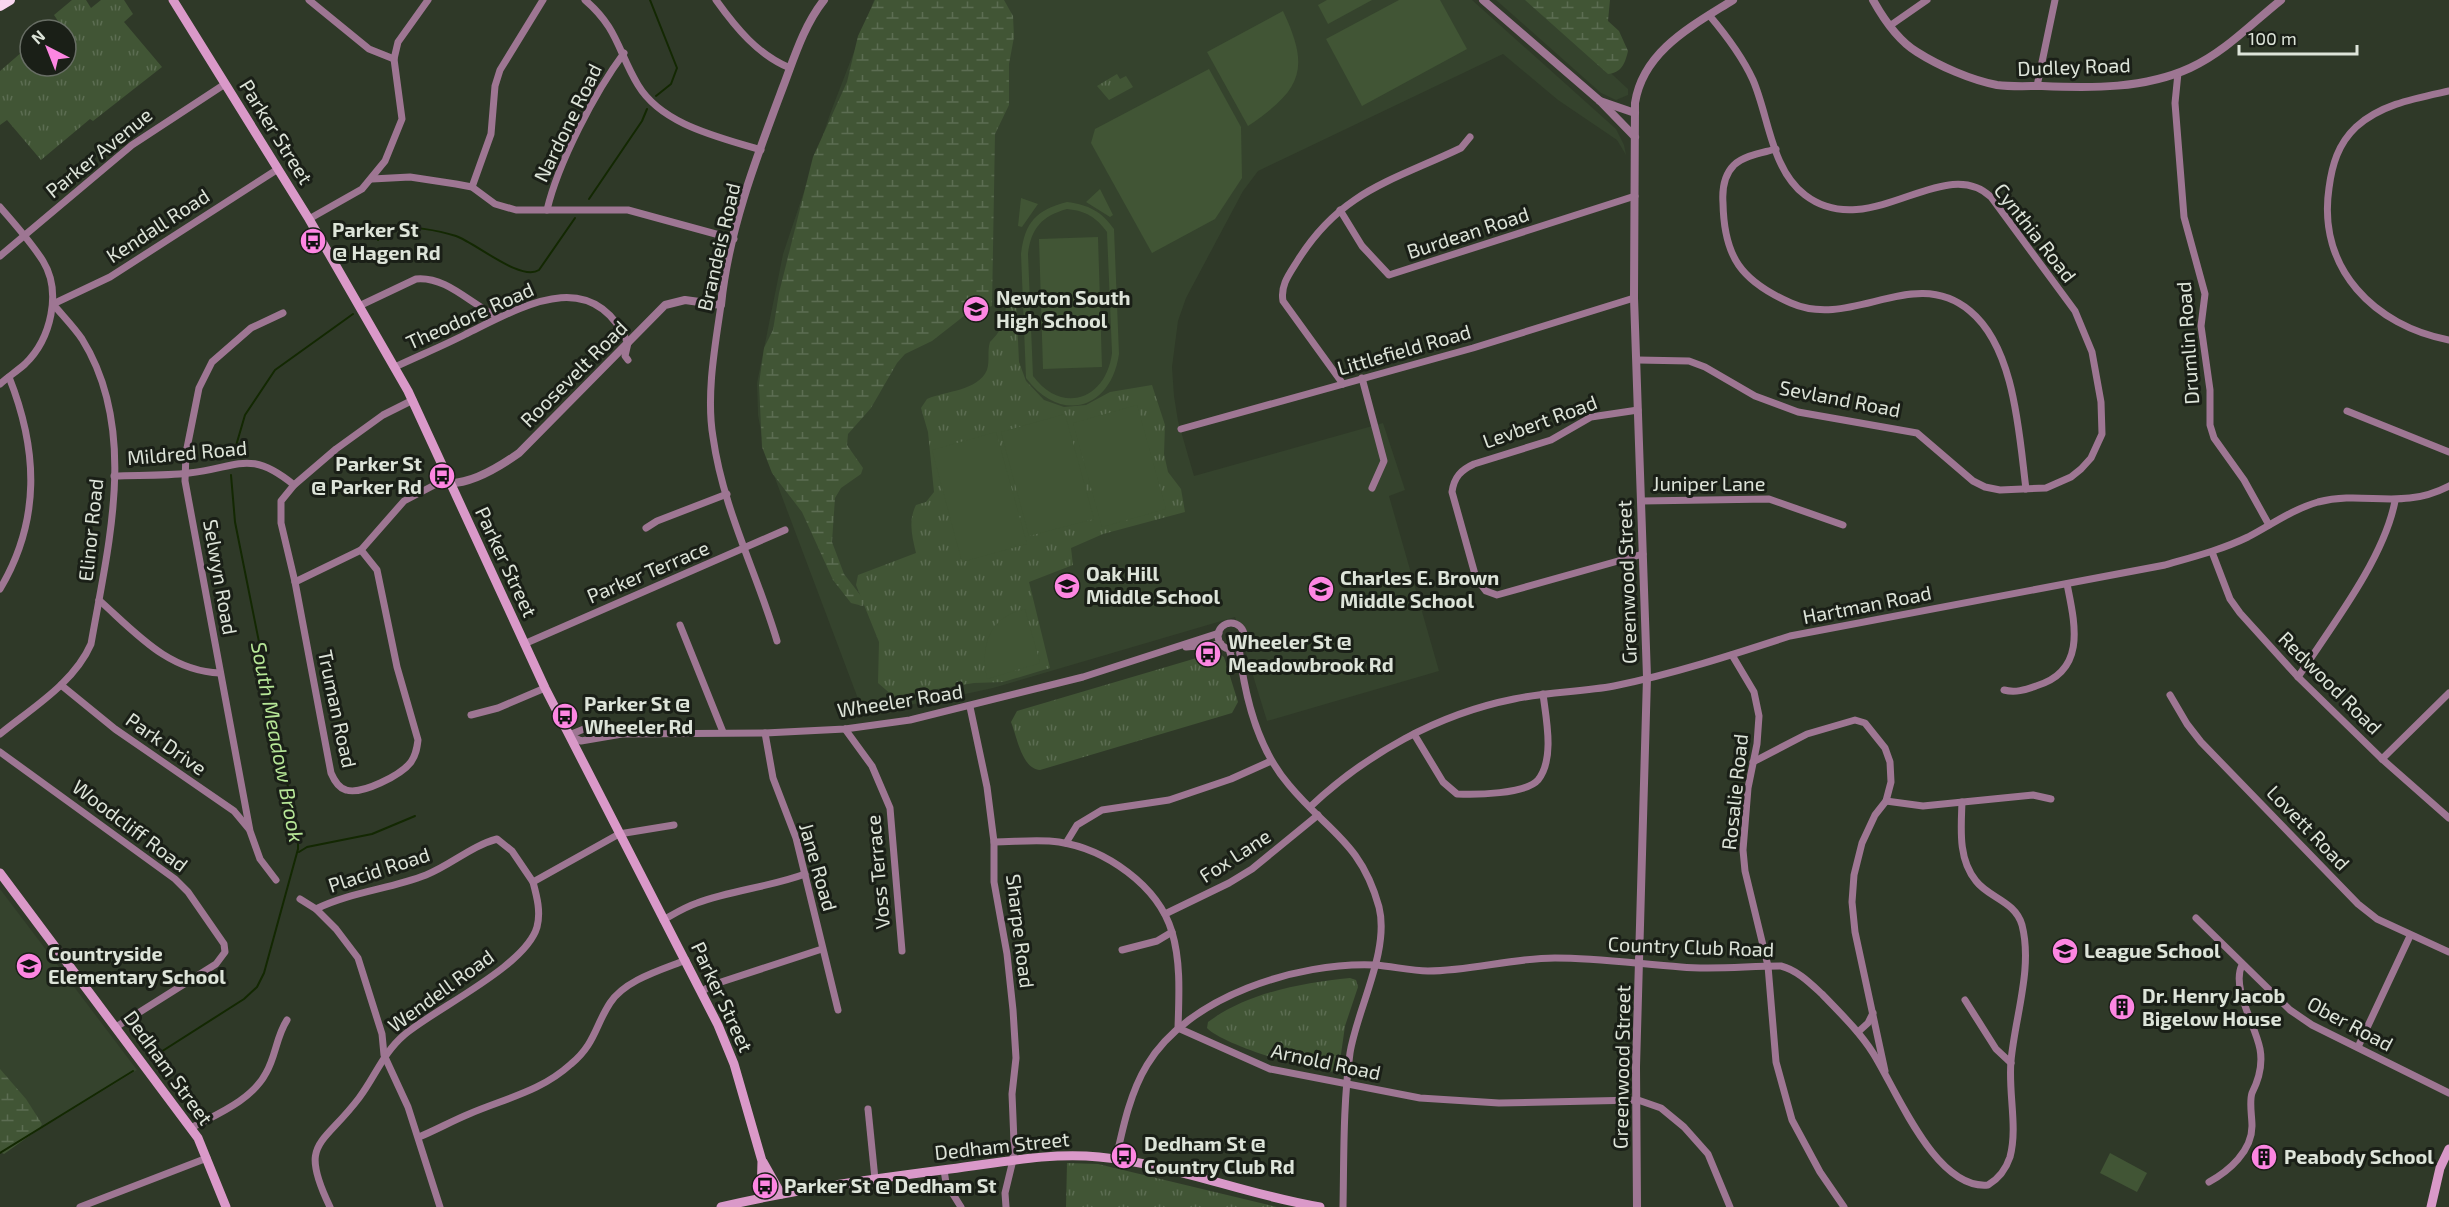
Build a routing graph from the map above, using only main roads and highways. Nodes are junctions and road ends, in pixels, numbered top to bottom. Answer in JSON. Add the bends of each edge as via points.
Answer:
{"nodes":[{"id":1,"x":10,"y":0,"type":"edge"},
{"id":2,"x":173,"y":0,"type":"edge"},
{"id":3,"x":0,"y":6,"type":"edge"},
{"id":4,"x":0,"y":873,"type":"edge"},
{"id":5,"x":2449,"y":1149,"type":"edge"},
{"id":6,"x":762,"y":1161,"type":"junction"},
{"id":7,"x":781,"y":1194,"type":"junction"},
{"id":8,"x":761,"y":1197,"type":"junction"},
{"id":9,"x":226,"y":1207,"type":"edge"},
{"id":10,"x":721,"y":1207,"type":"edge"},
{"id":11,"x":1320,"y":1207,"type":"edge"},
{"id":12,"x":2431,"y":1207,"type":"edge"}],
"edges":[{"from":1,"to":3,"type":"highway"},
{"from":2,"to":6,"type":"main road","name":"Parker Street","via":[[309,219],[413,400],[544,688],[701,992],[734,1064]]},
{"from":4,"to":9,"type":"main road","name":"Dedham Street","via":[[191,1128]]},
{"from":5,"to":12,"type":"main road"},
{"from":6,"to":7,"type":"main road","name":"Parker Street"},
{"from":6,"to":8,"type":"main road","name":"Parker Street"},
{"from":7,"to":8,"type":"main road","name":"Dedham Street"},
{"from":7,"to":11,"type":"main road","name":"Dedham Street","via":[[1059,1155],[1116,1159]]},
{"from":8,"to":10,"type":"main road","name":"Dedham Street"}]}
